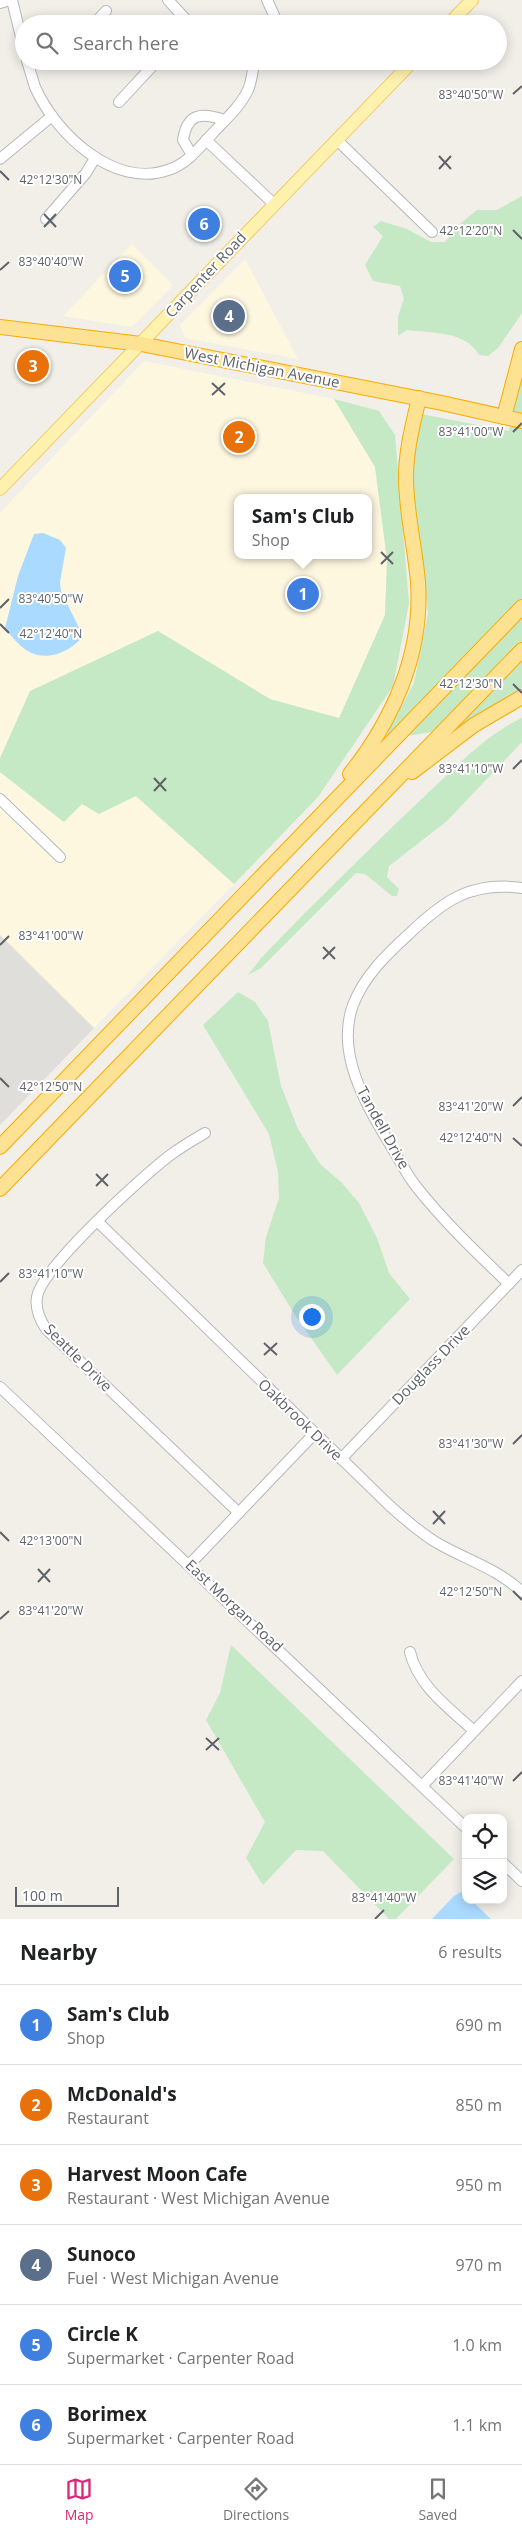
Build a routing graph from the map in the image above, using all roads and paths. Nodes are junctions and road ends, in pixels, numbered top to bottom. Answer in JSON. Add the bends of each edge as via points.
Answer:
{"nodes":[{"id":1,"x":11,"y":0,"type":"edge"},
{"id":2,"x":168,"y":0,"type":"edge"},
{"id":3,"x":267,"y":0,"type":"edge"},
{"id":4,"x":472,"y":0,"type":"edge"},
{"id":5,"x":0,"y":3,"type":"edge"},
{"id":6,"x":106,"y":11,"type":"dead end"},
{"id":7,"x":15,"y":15,"type":"edge"},
{"id":8,"x":102,"y":15,"type":"edge"},
{"id":9,"x":182,"y":15,"type":"edge"},
{"id":10,"x":274,"y":15,"type":"edge"},
{"id":11,"x":458,"y":15,"type":"edge"},
{"id":12,"x":30,"y":70,"type":"edge"},
{"id":13,"x":149,"y":70,"type":"edge"},
{"id":14,"x":251,"y":70,"type":"edge"},
{"id":15,"x":404,"y":70,"type":"edge"},
{"id":16,"x":119,"y":102,"type":"dead end"},
{"id":17,"x":52,"y":116,"type":"junction"},
{"id":18,"x":224,"y":120,"type":"junction"},
{"id":19,"x":206,"y":140,"type":"junction"},
{"id":20,"x":337,"y":140,"type":"junction"},
{"id":21,"x":192,"y":155,"type":"junction"},
{"id":22,"x":95,"y":158,"type":"junction"},
{"id":23,"x":0,"y":159,"type":"edge"},
{"id":24,"x":274,"y":204,"type":"junction"},
{"id":25,"x":46,"y":219,"type":"dead end"},
{"id":26,"x":432,"y":232,"type":"dead end"},
{"id":27,"x":0,"y":327,"type":"edge"},
{"id":28,"x":141,"y":344,"type":"junction"},
{"id":29,"x":522,"y":349,"type":"edge"},
{"id":30,"x":419,"y":398,"type":"junction"},
{"id":31,"x":504,"y":417,"type":"junction"},
{"id":32,"x":522,"y":421,"type":"edge"},
{"id":33,"x":0,"y":489,"type":"edge"},
{"id":34,"x":522,"y":607,"type":"edge"},
{"id":35,"x":522,"y":650,"type":"edge"},
{"id":36,"x":522,"y":697,"type":"edge"},
{"id":37,"x":378,"y":798,"type":"junction"},
{"id":38,"x":0,"y":799,"type":"edge"},
{"id":39,"x":298,"y":839,"type":"junction"},
{"id":40,"x":60,"y":857,"type":"dead end"},
{"id":41,"x":522,"y":888,"type":"edge"},
{"id":42,"x":205,"y":1133,"type":"dead end"},
{"id":43,"x":0,"y":1147,"type":"edge"},
{"id":44,"x":0,"y":1189,"type":"edge"},
{"id":45,"x":98,"y":1222,"type":"junction"},
{"id":46,"x":522,"y":1270,"type":"edge"},
{"id":47,"x":509,"y":1284,"type":"junction"},
{"id":48,"x":0,"y":1387,"type":"edge"},
{"id":49,"x":314,"y":1434,"type":"junction"},
{"id":50,"x":341,"y":1460,"type":"junction"},
{"id":51,"x":239,"y":1513,"type":"junction"},
{"id":52,"x":190,"y":1565,"type":"junction"},
{"id":53,"x":522,"y":1592,"type":"edge"},
{"id":54,"x":410,"y":1652,"type":"dead end"},
{"id":55,"x":522,"y":1681,"type":"edge"},
{"id":56,"x":474,"y":1732,"type":"junction"},
{"id":57,"x":422,"y":1786,"type":"junction"},
{"id":58,"x":462,"y":1824,"type":"edge"},
{"id":59,"x":507,"y":1867,"type":"edge"},
{"id":60,"x":522,"y":1880,"type":"edge"}],
"edges":[{"from":1,"to":5,"type":"street"},
{"from":1,"to":7,"type":"street"},
{"from":2,"to":9,"type":"street"},
{"from":3,"to":10,"type":"street"},
{"from":4,"to":11,"type":"main road"},
{"from":6,"to":8,"type":"street"},
{"from":12,"to":17,"type":"street","via":[[35,87]]},
{"from":13,"to":16,"type":"street"},
{"from":14,"to":18,"type":"street","via":[[247,92]]},
{"from":15,"to":20,"type":"main road","name":"Carpenter Road"},
{"from":17,"to":22,"type":"street"},
{"from":17,"to":23,"type":"street"},
{"from":18,"to":19,"type":"street"},
{"from":18,"to":21,"type":"street","via":[[203,115],[188,123],[183,140]]},
{"from":19,"to":21,"type":"street"},
{"from":19,"to":24,"type":"street"},
{"from":20,"to":24,"type":"main road","name":"Carpenter Road"},
{"from":20,"to":26,"type":"street"},
{"from":21,"to":22,"type":"street","via":[[169,170],[154,173],[134,173]]},
{"from":22,"to":25,"type":"street","via":[[86,174]]},
{"from":24,"to":28,"type":"main road","name":"Carpenter Road"},
{"from":27,"to":28,"type":"highway","name":"West Michigan Avenue"},
{"from":28,"to":30,"type":"highway","name":"West Michigan Avenue"},
{"from":28,"to":33,"type":"main road","name":"Carpenter Road"},
{"from":29,"to":31,"type":"highway"},
{"from":30,"to":31,"type":"highway","name":"West Michigan Avenue"},
{"from":30,"to":39,"type":"highway","via":[[408,446],[406,477],[418,583],[417,614],[401,692],[376,739]]},
{"from":31,"to":32,"type":"highway","name":"West Michigan Avenue"},
{"from":34,"to":39,"type":"highway"},
{"from":35,"to":37,"type":"highway"},
{"from":36,"to":37,"type":"highway","via":[[474,725]]},
{"from":37,"to":44,"type":"highway"},
{"from":38,"to":40,"type":"street"},
{"from":39,"to":43,"type":"highway"},
{"from":41,"to":47,"type":"street","name":"Tandell Drive","via":[[500,885],[476,888],[452,898],[424,919],[368,977],[353,1006],[348,1033],[353,1070],[367,1106],[413,1183],[453,1230]]},
{"from":42,"to":45,"type":"street","name":"Seattle Drive","via":[[152,1170]]},
{"from":45,"to":49,"type":"street","name":"Oakbrook Drive"},
{"from":45,"to":51,"type":"street","name":"Seattle Drive","via":[[40,1287],[37,1309],[41,1321]]},
{"from":46,"to":47,"type":"street","name":"Douglass Drive"},
{"from":47,"to":50,"type":"street","name":"Douglass Drive"},
{"from":48,"to":52,"type":"street","name":"East Morgan Road"},
{"from":49,"to":50,"type":"street","name":"Oakbrook Drive"},
{"from":49,"to":51,"type":"street"},
{"from":50,"to":53,"type":"street","name":"Oakbrook Drive","via":[[417,1529],[502,1576]]},
{"from":51,"to":52,"type":"street"},
{"from":52,"to":57,"type":"street","name":"East Morgan Road"},
{"from":54,"to":56,"type":"street","via":[[414,1669],[423,1683]]},
{"from":55,"to":56,"type":"street"},
{"from":56,"to":57,"type":"street"},
{"from":57,"to":58,"type":"street","name":"East Morgan Road"},
{"from":59,"to":60,"type":"street"}]}
